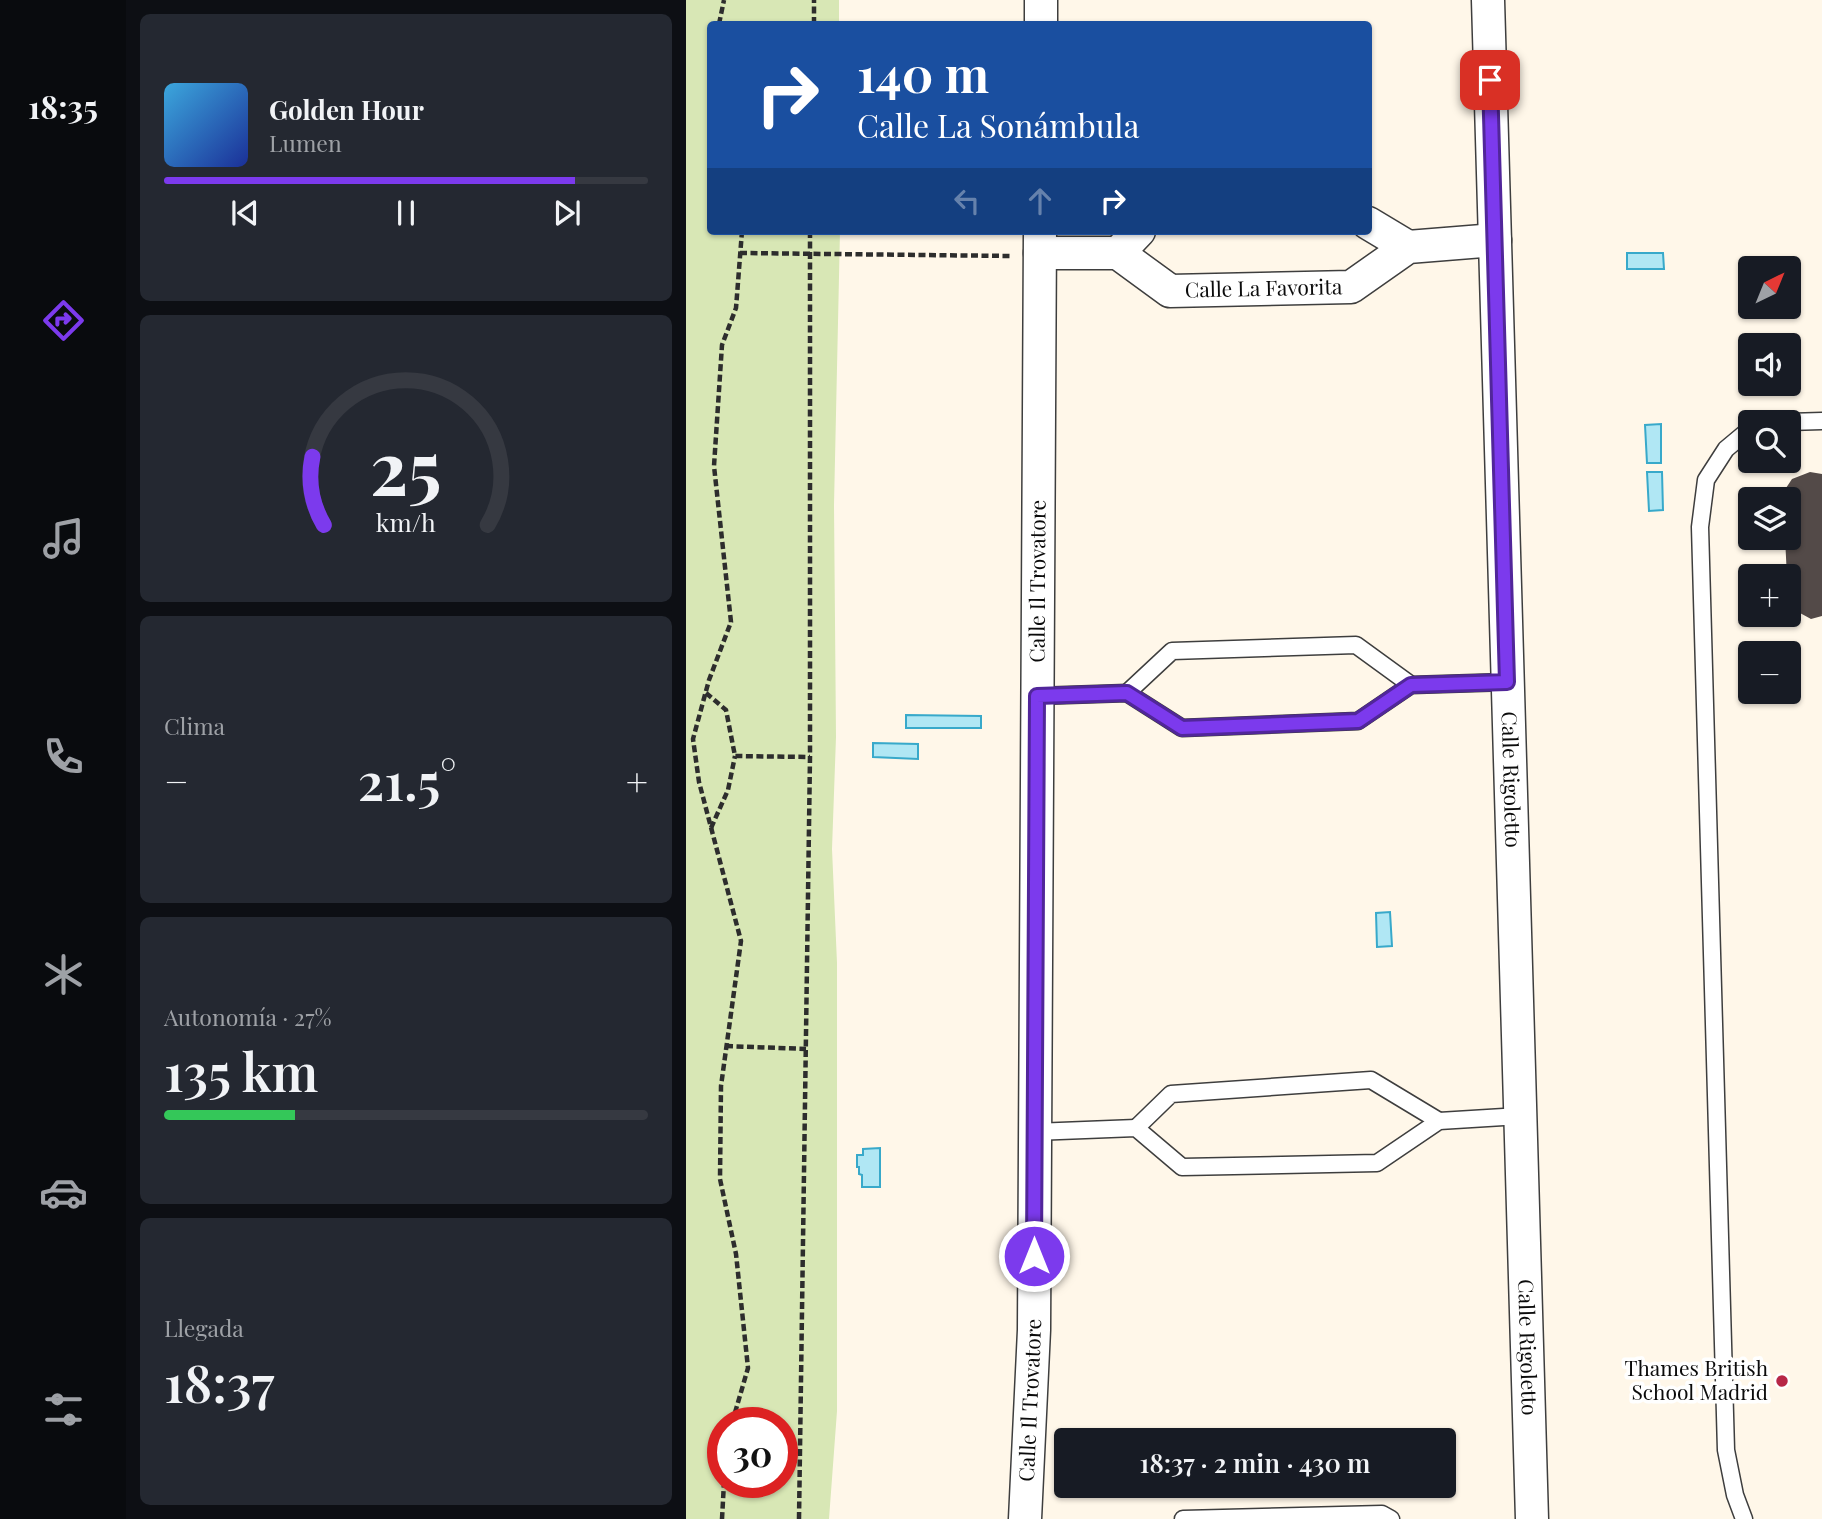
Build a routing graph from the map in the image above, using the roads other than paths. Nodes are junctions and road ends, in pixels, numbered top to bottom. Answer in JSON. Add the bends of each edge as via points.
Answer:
{"nodes":[{"id":1,"x":1041,"y":0,"type":"edge"},
{"id":2,"x":1488,"y":0,"type":"edge"},
{"id":3,"x":1041,"y":21,"type":"edge"},
{"id":4,"x":1372,"y":225,"type":"edge"},
{"id":5,"x":1495,"y":240,"type":"junction"},
{"id":6,"x":1129,"y":242,"type":"edge"},
{"id":7,"x":1031,"y":247,"type":"edge"},
{"id":8,"x":1408,"y":247,"type":"junction"},
{"id":9,"x":1822,"y":421,"type":"edge"},
{"id":10,"x":1801,"y":422,"type":"edge"},
{"id":11,"x":1738,"y":439,"type":"edge"},
{"id":12,"x":1507,"y":682,"type":"junction"},
{"id":13,"x":1411,"y":685,"type":"junction"},
{"id":14,"x":1127,"y":693,"type":"junction"},
{"id":15,"x":1037,"y":696,"type":"junction"},
{"id":16,"x":1520,"y":1116,"type":"junction"},
{"id":17,"x":1439,"y":1121,"type":"junction"},
{"id":18,"x":1136,"y":1128,"type":"junction"},
{"id":19,"x":1034,"y":1132,"type":"junction"},
{"id":20,"x":1531,"y":1518,"type":"edge"},
{"id":21,"x":1025,"y":1519,"type":"edge"},
{"id":22,"x":1183,"y":1519,"type":"edge"},
{"id":23,"x":1391,"y":1519,"type":"edge"},
{"id":24,"x":1744,"y":1519,"type":"edge"}],
"edges":[{"from":1,"to":3,"type":"street"},
{"from":2,"to":5,"type":"street","name":"Calle Rigoletto"},
{"from":4,"to":8,"type":"street"},
{"from":5,"to":8,"type":"street"},
{"from":5,"to":12,"type":"street","name":"Calle Rigoletto"},
{"from":6,"to":7,"type":"street","name":"Calle La Favorita"},
{"from":6,"to":8,"type":"street","name":"Calle La Favorita","via":[[1170,290],[1352,287]]},
{"from":7,"to":15,"type":"street","name":"Calle Il Trovatore"},
{"from":9,"to":10,"type":"lane"},
{"from":11,"to":24,"type":"lane","via":[[1706,480],[1700,527],[1726,1450]]},
{"from":12,"to":13,"type":"lane"},
{"from":12,"to":16,"type":"street","name":"Calle Rigoletto"},
{"from":13,"to":14,"type":"lane","via":[[1358,721],[1182,728]]},
{"from":13,"to":14,"type":"lane","via":[[1356,645],[1172,651]]},
{"from":14,"to":15,"type":"lane"},
{"from":15,"to":19,"type":"street","name":"Calle Il Trovatore"},
{"from":16,"to":17,"type":"lane"},
{"from":16,"to":20,"type":"street","name":"Calle Rigoletto"},
{"from":17,"to":18,"type":"lane","via":[[1371,1080],[1171,1094]]},
{"from":17,"to":18,"type":"lane","via":[[1377,1163],[1182,1167]]},
{"from":18,"to":19,"type":"lane"},
{"from":19,"to":21,"type":"street","name":"Calle Il Trovatore","via":[[1034,1331]]},
{"from":22,"to":23,"type":"lane","via":[[1382,1514]]}]}
